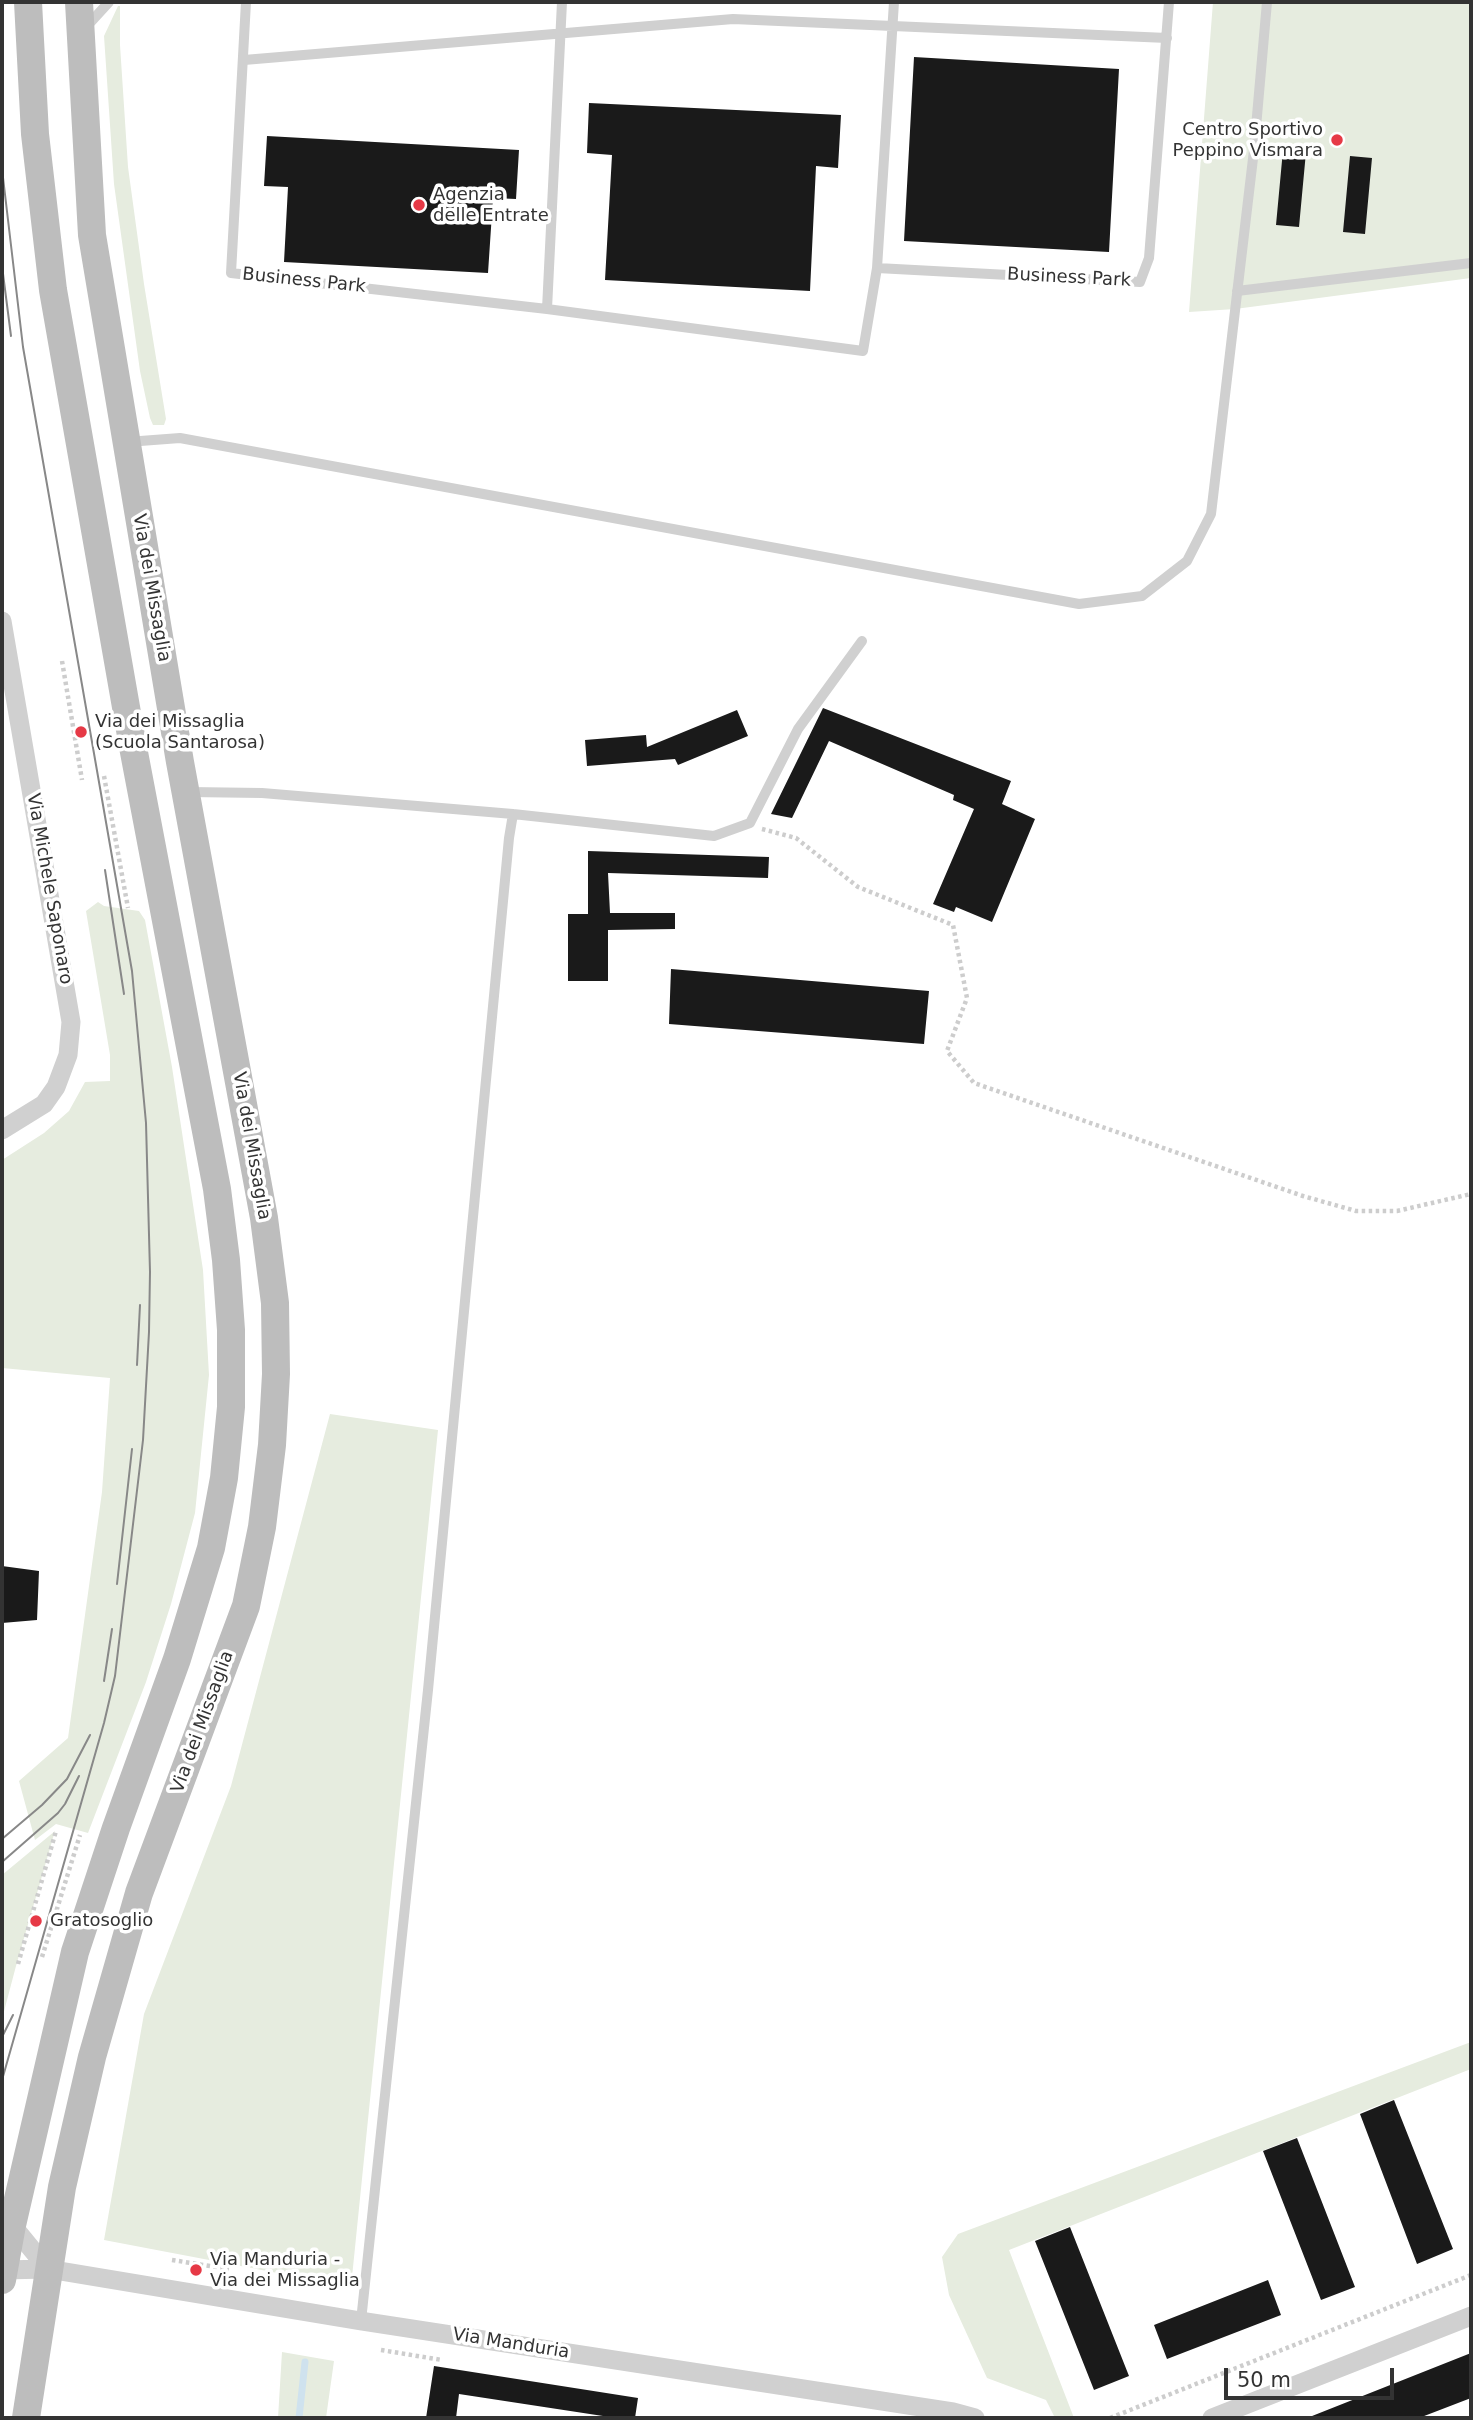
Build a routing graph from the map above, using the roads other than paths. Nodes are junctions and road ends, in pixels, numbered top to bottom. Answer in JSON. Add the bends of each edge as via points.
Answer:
{"nodes":[{"id":1,"x":28,"y":2,"type":"edge"},
{"id":2,"x":79,"y":2,"type":"edge"},
{"id":3,"x":109,"y":2,"type":"edge"},
{"id":4,"x":246,"y":2,"type":"edge"},
{"id":5,"x":562,"y":2,"type":"edge"},
{"id":6,"x":894,"y":2,"type":"edge"},
{"id":7,"x":1169,"y":2,"type":"edge"},
{"id":8,"x":1267,"y":2,"type":"edge"},
{"id":9,"x":892,"y":26,"type":"junction"},
{"id":10,"x":560,"y":32,"type":"junction"},
{"id":11,"x":80,"y":34,"type":"junction"},
{"id":12,"x":1167,"y":38,"type":"junction"},
{"id":13,"x":244,"y":60,"type":"junction"},
{"id":14,"x":1471,"y":263,"type":"edge"},
{"id":15,"x":877,"y":268,"type":"junction"},
{"id":16,"x":1237,"y":291,"type":"junction"},
{"id":17,"x":547,"y":309,"type":"junction"},
{"id":18,"x":127,"y":442,"type":"junction"},
{"id":19,"x":2,"y":621,"type":"edge"},
{"id":20,"x":862,"y":641,"type":"dead end"},
{"id":21,"x":186,"y":792,"type":"junction"},
{"id":22,"x":513,"y":814,"type":"junction"},
{"id":23,"x":2,"y":1130,"type":"edge"},
{"id":24,"x":7,"y":2224,"type":"edge"},
{"id":25,"x":48,"y":2269,"type":"junction"},
{"id":26,"x":2,"y":2274,"type":"edge"},
{"id":27,"x":1471,"y":2316,"type":"edge"},
{"id":28,"x":361,"y":2321,"type":"junction"},
{"id":29,"x":26,"y":2418,"type":"edge"},
{"id":30,"x":975,"y":2418,"type":"edge"},
{"id":31,"x":1212,"y":2418,"type":"edge"}],
"edges":[{"from":1,"to":24,"type":"main road","via":[[35,134],[53,290],[217,1189],[232,1329],[231,1407],[211,1548],[75,1952]]},
{"from":2,"to":11,"type":"main road","name":"Via dei Missaglia"},
{"from":3,"to":11,"type":"lane"},
{"from":4,"to":13,"type":"lane","name":"Business Park"},
{"from":5,"to":10,"type":"lane"},
{"from":6,"to":9,"type":"lane","name":"Business Park"},
{"from":7,"to":12,"type":"lane","name":"Business Park"},
{"from":8,"to":16,"type":"lane"},
{"from":9,"to":10,"type":"lane","via":[[733,19]]},
{"from":9,"to":12,"type":"lane"},
{"from":9,"to":15,"type":"lane","name":"Business Park"},
{"from":10,"to":13,"type":"lane"},
{"from":10,"to":17,"type":"lane"},
{"from":11,"to":18,"type":"main road","name":"Via dei Missaglia","via":[[92,235]]},
{"from":12,"to":15,"type":"lane","name":"Business Park","via":[[1149,258],[1140,282]]},
{"from":13,"to":17,"type":"lane","name":"Business Park","via":[[232,273]]},
{"from":14,"to":16,"type":"lane"},
{"from":15,"to":17,"type":"lane","name":"Business Park","via":[[863,351]]},
{"from":16,"to":18,"type":"lane","via":[[1211,514],[1187,561],[1142,596],[1079,604],[180,438]]},
{"from":18,"to":21,"type":"main road","name":"Via dei Missaglia"},
{"from":19,"to":23,"type":"street","name":"Via Michele Saponaro","via":[[71,1022],[68,1055],[56,1087],[44,1104]]},
{"from":20,"to":22,"type":"lane","via":[[798,729],[750,823],[714,836]]},
{"from":21,"to":22,"type":"lane","via":[[262,793]]},
{"from":21,"to":25,"type":"main road","name":"Via dei Missaglia","via":[[264,1219],[275,1303],[272,1445],[246,1606],[139,1894],[92,2057]]},
{"from":22,"to":28,"type":"lane"},
{"from":24,"to":25,"type":"street"},
{"from":24,"to":26,"type":"main road"},
{"from":25,"to":26,"type":"street"},
{"from":25,"to":28,"type":"street","name":"Via Manduria"},
{"from":25,"to":29,"type":"main road","name":"Via dei Missaglia"},
{"from":27,"to":31,"type":"street"},
{"from":28,"to":30,"type":"street","name":"Via Manduria"}]}
